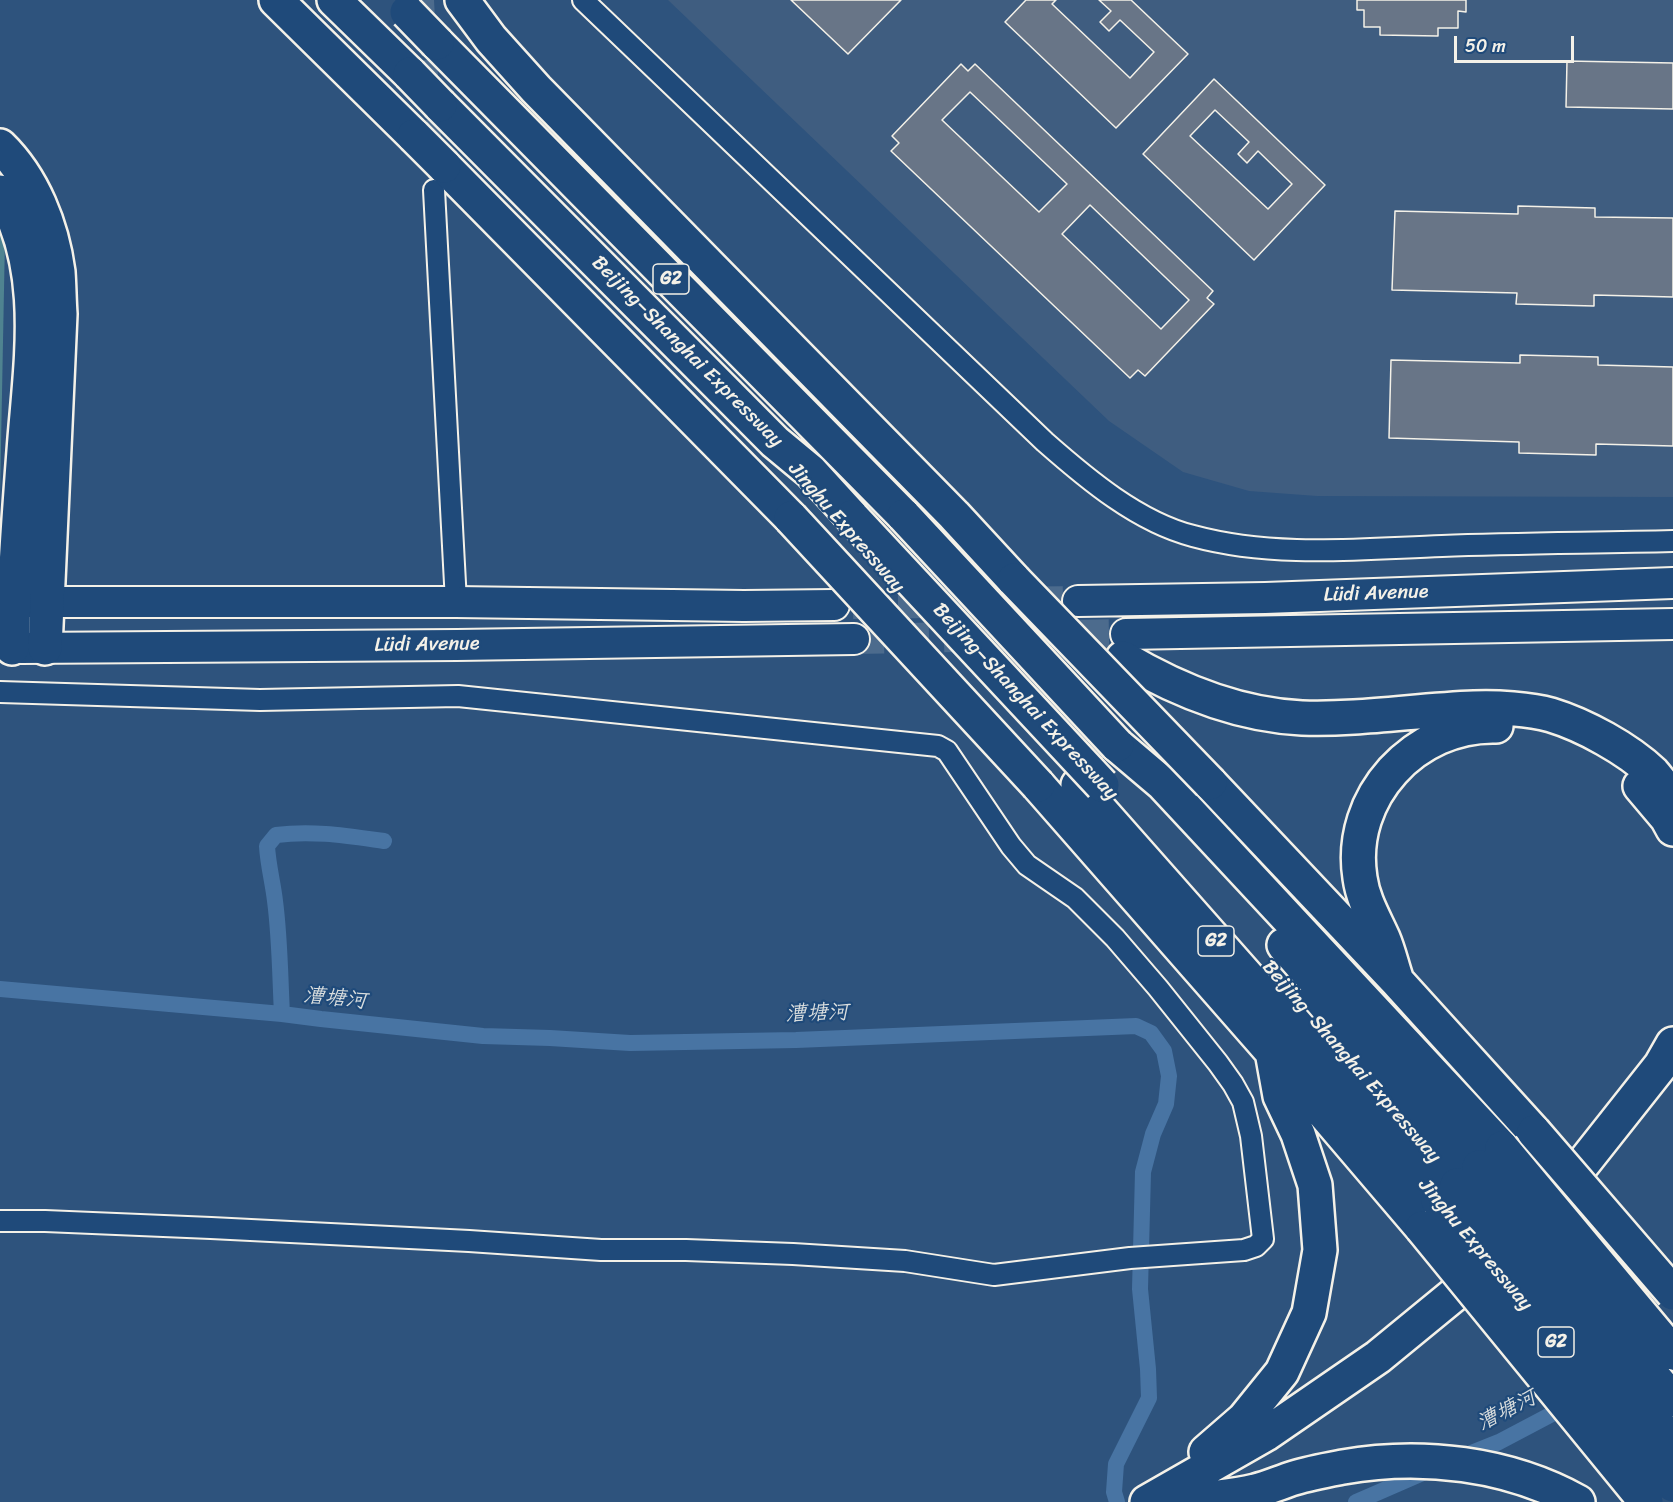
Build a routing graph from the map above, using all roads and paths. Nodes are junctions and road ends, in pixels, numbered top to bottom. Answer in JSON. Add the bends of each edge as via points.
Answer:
{"nodes":[{"id":1,"x":276,"y":0,"type":"edge"},
{"id":2,"x":334,"y":0,"type":"edge"},
{"id":3,"x":462,"y":0,"type":"edge"},
{"id":4,"x":583,"y":0,"type":"edge"},
{"id":5,"x":400,"y":6,"type":"edge"},
{"id":6,"x":0,"y":146,"type":"edge"},
{"id":7,"x":439,"y":178,"type":"junction"},
{"id":8,"x":0,"y":192,"type":"edge"},
{"id":9,"x":1673,"y":541,"type":"edge"},
{"id":10,"x":1014,"y":580,"type":"junction"},
{"id":11,"x":1673,"y":583,"type":"edge"},
{"id":12,"x":1078,"y":601,"type":"tunnel mouth"},
{"id":13,"x":7,"y":602,"type":"edge"},
{"id":14,"x":456,"y":602,"type":"junction"},
{"id":15,"x":47,"y":603,"type":"junction"},
{"id":16,"x":834,"y":605,"type":"tunnel mouth"},
{"id":17,"x":1673,"y":624,"type":"edge"},
{"id":18,"x":1126,"y":634,"type":"tunnel mouth"},
{"id":19,"x":854,"y":639,"type":"tunnel mouth"},
{"id":20,"x":6,"y":648,"type":"edge"},
{"id":21,"x":45,"y":648,"type":"junction"},
{"id":22,"x":0,"y":692,"type":"edge"},
{"id":23,"x":1673,"y":798,"type":"edge"},
{"id":24,"x":1673,"y":829,"type":"edge"},
{"id":25,"x":1397,"y":981,"type":"junction"},
{"id":26,"x":1673,"y":1044,"type":"edge"},
{"id":27,"x":1272,"y":1052,"type":"junction"},
{"id":28,"x":1673,"y":1076,"type":"edge"},
{"id":29,"x":1460,"y":1186,"type":"junction"},
{"id":30,"x":0,"y":1221,"type":"edge"},
{"id":31,"x":1673,"y":1293,"type":"edge"},
{"id":32,"x":1673,"y":1353,"type":"edge"},
{"id":33,"x":1673,"y":1400,"type":"edge"},
{"id":34,"x":1673,"y":1443,"type":"edge"},
{"id":35,"x":1673,"y":1485,"type":"edge"},
{"id":36,"x":1150,"y":1500,"type":"edge"},
{"id":37,"x":1195,"y":1501,"type":"edge"},
{"id":38,"x":1578,"y":1502,"type":"edge"},
{"id":39,"x":1646,"y":1502,"type":"edge"}],
"edges":[{"from":1,"to":7,"type":"highway","bridge":true,"via":[[414,136]]},
{"from":2,"to":29,"type":"highway","name":"Beijing–Shanghai Expressway","number":"G2","bridge":true,"via":[[775,442],[810,471],[843,517],[1090,785],[1291,993]]},
{"from":3,"to":10,"type":"highway","via":[[536,89]]},
{"from":4,"to":9,"type":"street","via":[[1045,442],[1078,472],[1150,519],[1191,536],[1246,548]]},
{"from":5,"to":29,"type":"highway","name":"Beijing–Shanghai Expressway","number":"G2","bridge":true,"via":[[904,516],[1117,745],[1311,975]]},
{"from":6,"to":15,"type":"highway","via":[[27,180],[39,204],[57,270],[60,314]]},
{"from":7,"to":14,"type":"street"},
{"from":7,"to":27,"type":"highway","bridge":true,"via":[[791,518],[1038,785]]},
{"from":8,"to":13,"type":"highway","via":[[23,242],[32,313]]},
{"from":10,"to":23,"type":"highway","bridge":true,"via":[[1111,652],[1167,682],[1233,707],[1300,718],[1475,708],[1550,715],[1618,746],[1652,773]]},
{"from":10,"to":25,"type":"highway","bridge":true},
{"from":11,"to":12,"type":"main road","name":"Lüdi Avenue"},
{"from":13,"to":15,"type":"main road"},
{"from":13,"to":20,"type":"highway"},
{"from":14,"to":15,"type":"main road"},
{"from":14,"to":16,"type":"main road"},
{"from":15,"to":21,"type":"highway"},
{"from":17,"to":18,"type":"main road","name":"Lüdi Avenue"},
{"from":19,"to":21,"type":"main road","name":"Lüdi Avenue"},
{"from":20,"to":21,"type":"main road","name":"Lüdi Avenue"},
{"from":22,"to":30,"type":"street","via":[[260,700],[458,696],[938,746],[947,751],[1027,865],[1075,898],[1115,939],[1218,1063],[1243,1102],[1251,1136],[1263,1239],[1244,1250],[1130,1258],[994,1275],[905,1261],[793,1254],[600,1250],[211,1228]]},
{"from":24,"to":25,"type":"highway","via":[[1640,786],[1612,763],[1565,739],[1515,727],[1487,726],[1461,729],[1436,738],[1412,752],[1389,774],[1374,796],[1363,822],[1358,853],[1367,907]]},
{"from":25,"to":31,"type":"highway","bridge":true},
{"from":26,"to":36,"type":"highway","via":[[1661,1065],[1578,1170],[1478,1275],[1378,1357],[1266,1434]]},
{"from":27,"to":29,"type":"highway"},
{"from":27,"to":36,"type":"highway","via":[[1281,1096],[1315,1185],[1320,1250],[1309,1314],[1282,1372],[1244,1419]]},
{"from":28,"to":37,"type":"highway","via":[[1591,1180],[1493,1288],[1280,1450]]},
{"from":29,"to":32,"type":"highway","number":"G2","bridge":true},
{"from":29,"to":33,"type":"highway","name":"Beijing–Shanghai Expressway","number":"G2","bridge":true},
{"from":29,"to":34,"type":"highway","name":"Beijing–Shanghai Expressway","number":"G2","bridge":true},
{"from":29,"to":35,"type":"highway","name":"Jinghu Expressway","number":"G2","bridge":true,"via":[[1572,1361]]},
{"from":29,"to":39,"type":"highway","bridge":true},
{"from":37,"to":38,"type":"highway","via":[[1255,1491],[1343,1467],[1393,1461],[1442,1462],[1488,1469],[1531,1481]]}]}
